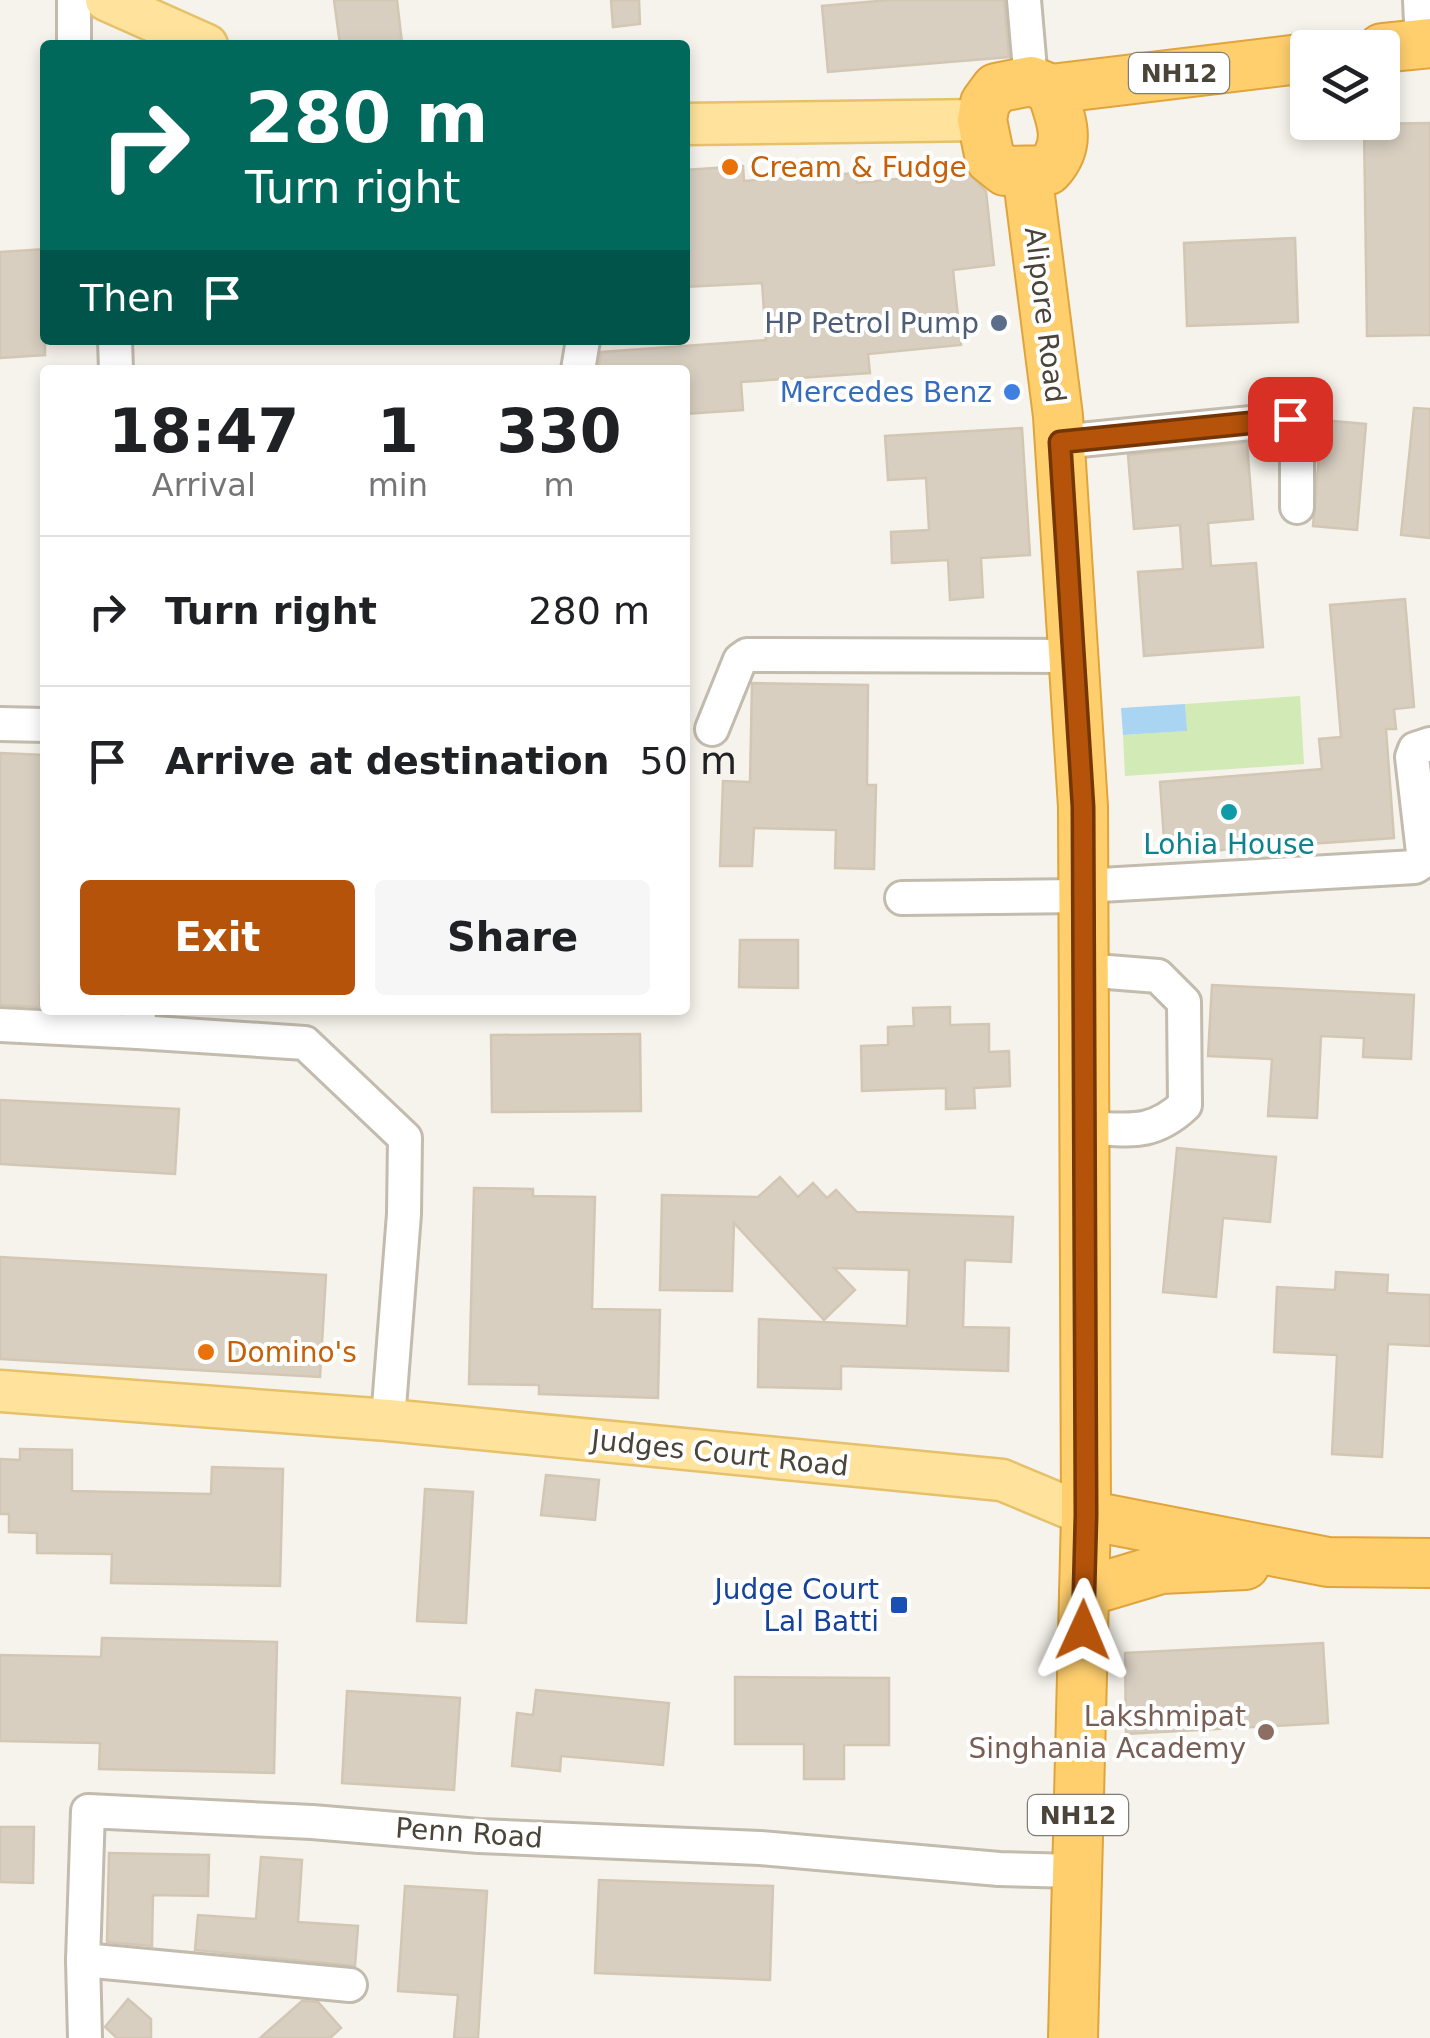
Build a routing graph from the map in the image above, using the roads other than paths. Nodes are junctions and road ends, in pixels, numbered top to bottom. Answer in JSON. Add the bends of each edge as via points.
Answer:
{"nodes":[{"id":1,"x":74,"y":0,"type":"edge"},
{"id":2,"x":106,"y":0,"type":"edge"},
{"id":3,"x":1024,"y":0,"type":"edge"},
{"id":4,"x":74,"y":40,"type":"edge"},
{"id":5,"x":196,"y":40,"type":"edge"},
{"id":6,"x":1290,"y":60,"type":"edge"},
{"id":7,"x":1041,"y":85,"type":"junction"},
{"id":8,"x":982,"y":120,"type":"junction"},
{"id":9,"x":690,"y":124,"type":"edge"},
{"id":10,"x":1028,"y":172,"type":"junction"},
{"id":11,"x":1060,"y":442,"type":"junction"},
{"id":12,"x":1297,"y":507,"type":"dead end"},
{"id":13,"x":1073,"y":656,"type":"junction"},
{"id":14,"x":0,"y":724,"type":"edge"},
{"id":15,"x":40,"y":725,"type":"edge"},
{"id":16,"x":712,"y":729,"type":"dead end"},
{"id":17,"x":1430,"y":744,"type":"edge"},
{"id":18,"x":1258,"y":860,"type":"dead end"},
{"id":19,"x":1083,"y":884,"type":"junction"},
{"id":20,"x":902,"y":898,"type":"dead end"},
{"id":21,"x":1084,"y":970,"type":"junction"},
{"id":22,"x":139,"y":1021,"type":"edge"},
{"id":23,"x":0,"y":1026,"type":"edge"},
{"id":24,"x":1084,"y":1128,"type":"junction"},
{"id":25,"x":0,"y":1390,"type":"edge"},
{"id":26,"x":388,"y":1420,"type":"junction"},
{"id":27,"x":1086,"y":1515,"type":"junction"},
{"id":28,"x":1328,"y":1562,"type":"junction"},
{"id":29,"x":1430,"y":1563,"type":"edge"},
{"id":30,"x":1084,"y":1592,"type":"junction"},
{"id":31,"x":1077,"y":1871,"type":"junction"},
{"id":32,"x":84,"y":1960,"type":"junction"},
{"id":33,"x":350,"y":1984,"type":"dead end"},
{"id":34,"x":85,"y":2038,"type":"edge"},
{"id":35,"x":1072,"y":2038,"type":"edge"}],
"edges":[{"from":1,"to":4,"type":"street"},
{"from":2,"to":5,"type":"main road"},
{"from":3,"to":7,"type":"street"},
{"from":6,"to":7,"type":"highway","number":"NH12"},
{"from":7,"to":8,"type":"highway","number":"NH12","via":[[996,88]]},
{"from":7,"to":10,"type":"highway","via":[[1064,129],[1060,156],[1048,170]]},
{"from":8,"to":9,"type":"main road"},
{"from":8,"to":10,"type":"highway","via":[[990,160],[1004,170]]},
{"from":10,"to":11,"type":"highway","name":"Alipore Road","number":"NH12"},
{"from":11,"to":12,"type":"street","via":[[1290,419],[1297,423]]},
{"from":11,"to":13,"type":"highway","name":"Alipore Road","number":"NH12"},
{"from":13,"to":16,"type":"street","via":[[747,655]]},
{"from":13,"to":19,"type":"highway","name":"Alipore Road","number":"NH12"},
{"from":14,"to":15,"type":"street"},
{"from":17,"to":19,"type":"street","via":[[1412,757],[1424,861],[1415,867]]},
{"from":18,"to":19,"type":"street"},
{"from":19,"to":20,"type":"street"},
{"from":19,"to":21,"type":"highway","name":"Alipore Road","number":"NH12"},
{"from":21,"to":24,"type":"highway","name":"Alipore Road","number":"NH12"},
{"from":21,"to":24,"type":"street","via":[[1158,976],[1184,1002],[1185,1070],[1185,1105],[1167,1122],[1143,1129]]},
{"from":22,"to":23,"type":"street"},
{"from":22,"to":26,"type":"street","via":[[304,1043],[406,1138]]},
{"from":24,"to":27,"type":"highway","name":"Alipore Road","number":"NH12"},
{"from":25,"to":26,"type":"main road","name":"Judges Court Road"},
{"from":26,"to":27,"type":"main road","name":"Judges Court Road","via":[[1002,1480]]},
{"from":27,"to":28,"type":"highway","name":"Judges Court Road"},
{"from":27,"to":30,"type":"highway","name":"Alipore Road","number":"NH12"},
{"from":28,"to":29,"type":"highway","name":"Judges Court Road"},
{"from":28,"to":30,"type":"highway","via":[[1161,1569]]},
{"from":30,"to":31,"type":"highway","name":"Alipore Road","number":"NH12"},
{"from":31,"to":32,"type":"street","name":"Penn Road","via":[[88,1811]]},
{"from":31,"to":35,"type":"highway","name":"Alipore Road","number":"NH12"},
{"from":32,"to":33,"type":"street"},
{"from":32,"to":34,"type":"street","name":"Penn Road"}]}
